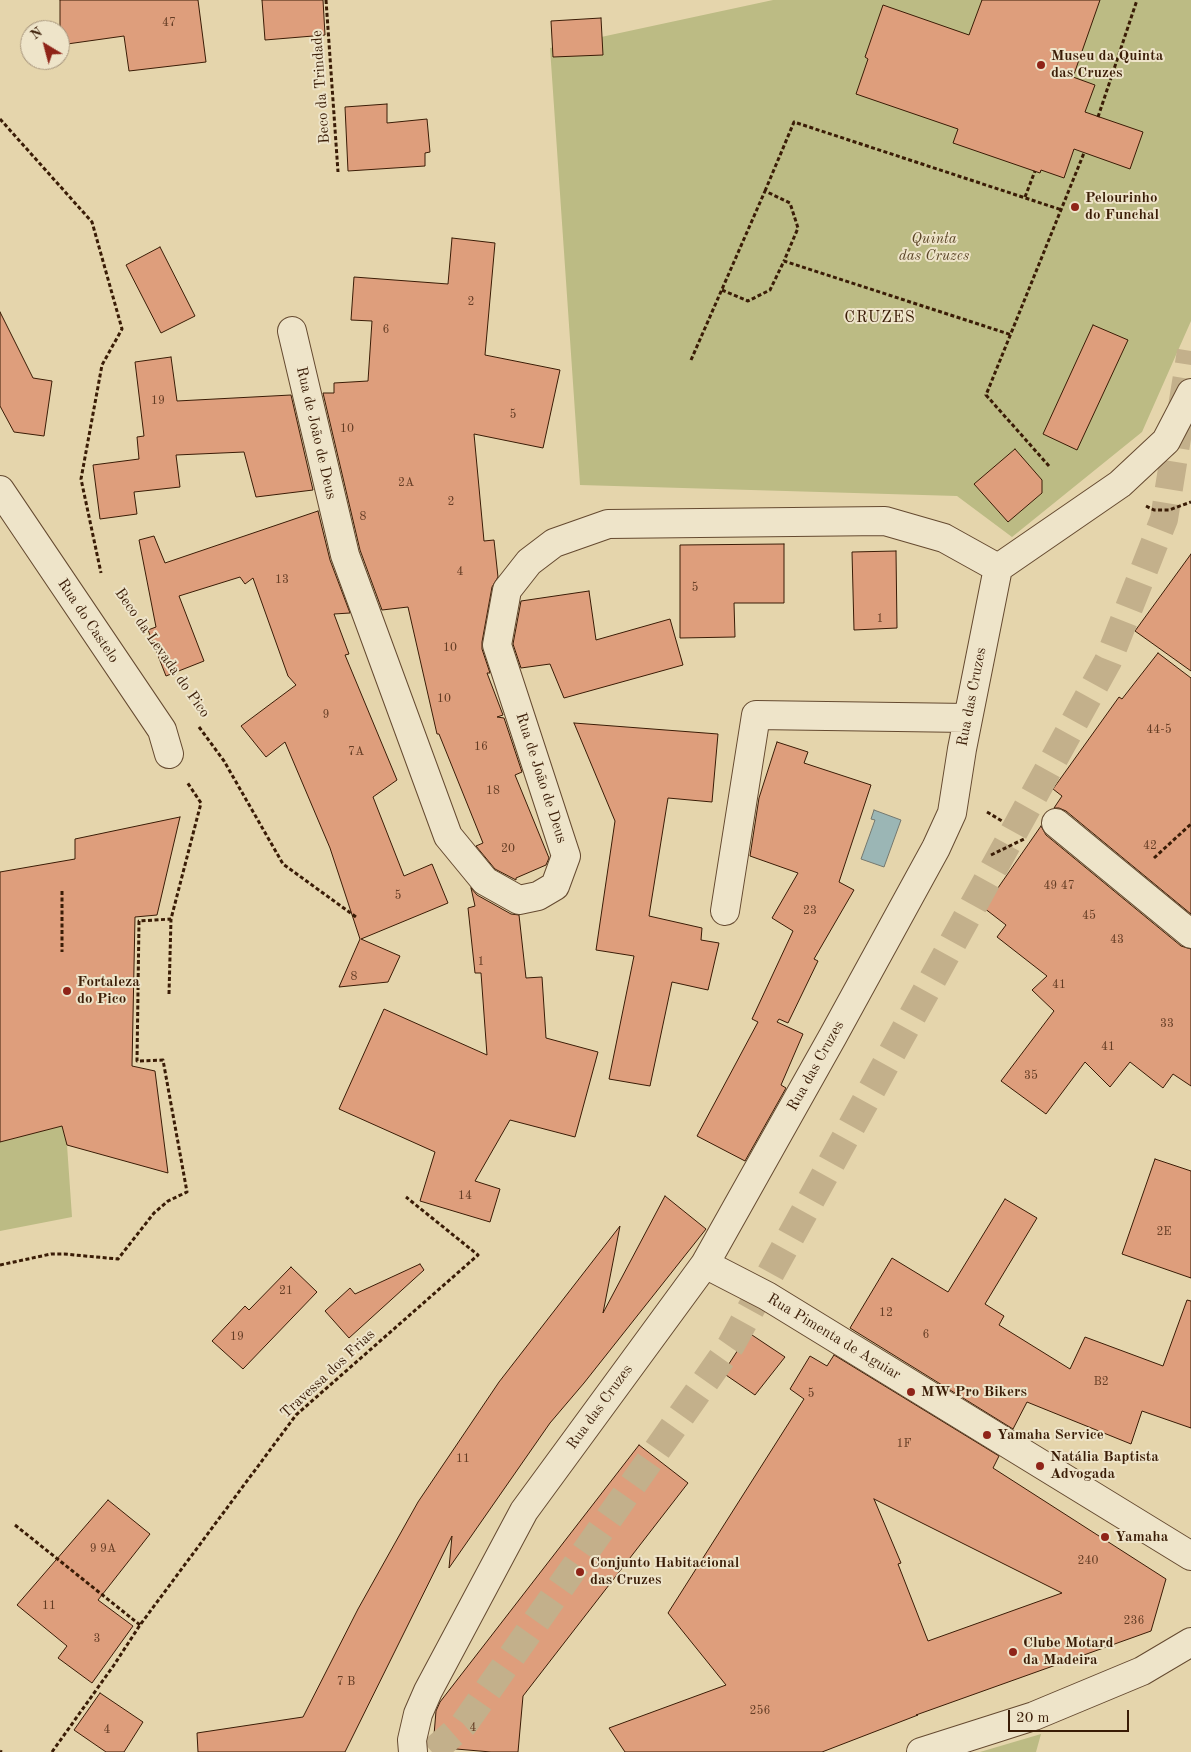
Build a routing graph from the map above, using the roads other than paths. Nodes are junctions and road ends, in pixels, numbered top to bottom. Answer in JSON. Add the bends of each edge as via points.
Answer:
{"nodes":[{"id":1,"x":292,"y":331,"type":"dead end"},
{"id":2,"x":1191,"y":393,"type":"edge"},
{"id":3,"x":0,"y":490,"type":"edge"},
{"id":4,"x":998,"y":568,"type":"junction"},
{"id":5,"x":968,"y":718,"type":"junction"},
{"id":6,"x":170,"y":754,"type":"road end"},
{"id":7,"x":1056,"y":823,"type":"dead end"},
{"id":8,"x":725,"y":911,"type":"dead end"},
{"id":9,"x":1191,"y":934,"type":"edge"},
{"id":10,"x":705,"y":1264,"type":"junction"},
{"id":11,"x":1191,"y":1556,"type":"edge"},
{"id":12,"x":1191,"y":1642,"type":"edge"},
{"id":13,"x":414,"y":1752,"type":"edge"},
{"id":14,"x":921,"y":1752,"type":"edge"}],
"edges":[{"from":1,"to":4,"type":"street","name":"Rua de João de Deus","via":[[345,555],[448,836],[485,881],[519,900],[538,896],[554,886],[566,856],[497,645],[507,590],[529,562],[554,542],[608,524],[885,521],[944,538]]},
{"from":2,"to":4,"type":"street","via":[[1166,441],[1120,484]]},
{"from":3,"to":6,"type":"street","name":"Rua do Castelo","via":[[162,730]]},
{"from":4,"to":5,"type":"street","name":"Rua das Cruzes"},
{"from":5,"to":8,"type":"street","via":[[756,715]]},
{"from":5,"to":10,"type":"street","name":"Rua das Cruzes","via":[[952,813],[936,848]]},
{"from":7,"to":9,"type":"street"},
{"from":10,"to":11,"type":"street","name":"Rua Pimenta de Aguiar","via":[[767,1296]]},
{"from":10,"to":13,"type":"street","name":"Rua das Cruzes","via":[[524,1511],[428,1690],[412,1740]]},
{"from":12,"to":14,"type":"street","via":[[1142,1671],[1034,1716]]}]}
